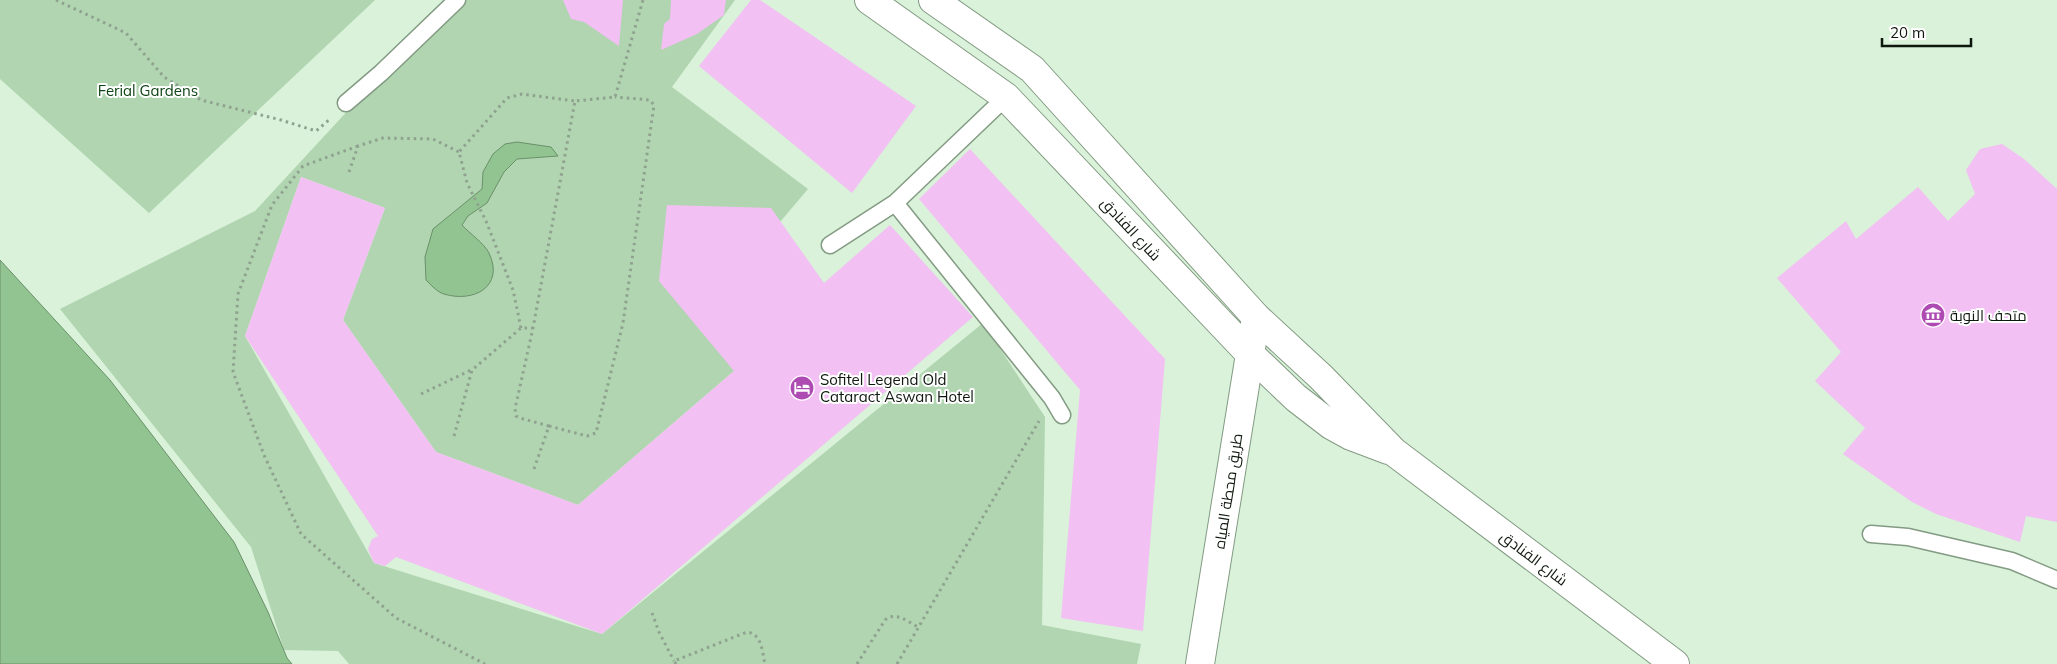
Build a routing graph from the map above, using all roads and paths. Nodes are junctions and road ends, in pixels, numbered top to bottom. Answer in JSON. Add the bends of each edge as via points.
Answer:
{"nodes":[{"id":1,"x":56,"y":0,"type":"edge"},
{"id":2,"x":457,"y":0,"type":"edge"},
{"id":3,"x":643,"y":0,"type":"edge"},
{"id":4,"x":869,"y":0,"type":"edge"},
{"id":5,"x":933,"y":0,"type":"edge"},
{"id":6,"x":1032,"y":69,"type":"junction"},
{"id":7,"x":615,"y":97,"type":"junction"},
{"id":8,"x":1006,"y":97,"type":"junction"},
{"id":9,"x":575,"y":101,"type":"junction"},
{"id":10,"x":346,"y":103,"type":"joint"},
{"id":11,"x":358,"y":146,"type":"junction"},
{"id":12,"x":459,"y":152,"type":"junction"},
{"id":13,"x":349,"y":172,"type":"dead end"},
{"id":14,"x":895,"y":203,"type":"junction"},
{"id":15,"x":830,"y":245,"type":"dead end"},
{"id":16,"x":1256,"y":317,"type":"junction"},
{"id":17,"x":521,"y":328,"type":"junction"},
{"id":18,"x":533,"y":328,"type":"junction"},
{"id":19,"x":1250,"y":354,"type":"junction"},
{"id":20,"x":472,"y":370,"type":"junction"},
{"id":21,"x":422,"y":394,"type":"dead end"},
{"id":22,"x":1052,"y":398,"type":"junction"},
{"id":23,"x":1062,"y":415,"type":"dead end"},
{"id":24,"x":549,"y":426,"type":"junction"},
{"id":25,"x":454,"y":436,"type":"dead end"},
{"id":26,"x":1394,"y":452,"type":"junction"},
{"id":27,"x":534,"y":470,"type":"dead end"},
{"id":28,"x":1870,"y":534,"type":"dead end"},
{"id":29,"x":2057,"y":580,"type":"edge"},
{"id":30,"x":652,"y":613,"type":"dead end"},
{"id":31,"x":918,"y":627,"type":"junction"},
{"id":32,"x":675,"y":662,"type":"edge"},
{"id":33,"x":485,"y":664,"type":"edge"},
{"id":34,"x":765,"y":664,"type":"edge"},
{"id":35,"x":858,"y":664,"type":"edge"},
{"id":36,"x":897,"y":664,"type":"edge"},
{"id":37,"x":1200,"y":664,"type":"edge"},
{"id":38,"x":1675,"y":664,"type":"edge"}],
"edges":[{"from":1,"to":10,"type":"path","via":[[126,33],[164,77],[201,100],[316,131]]},
{"from":2,"to":10,"type":"lane"},
{"from":3,"to":7,"type":"path"},
{"from":4,"to":8,"type":"street","name":"شارع الفنادق"},
{"from":5,"to":6,"type":"street","name":"شارع الفنادق"},
{"from":6,"to":8,"type":"street"},
{"from":6,"to":16,"type":"street","name":"شارع الفنادق"},
{"from":7,"to":9,"type":"path"},
{"from":7,"to":24,"type":"path","via":[[650,100],[654,105],[623,323],[596,433],[587,436]]},
{"from":8,"to":14,"type":"lane"},
{"from":8,"to":19,"type":"street","name":"شارع الفنادق"},
{"from":9,"to":12,"type":"path","via":[[522,94],[507,98]]},
{"from":9,"to":18,"type":"path"},
{"from":11,"to":12,"type":"path","via":[[383,138],[434,139]]},
{"from":11,"to":13,"type":"path"},
{"from":11,"to":33,"type":"path","via":[[303,166],[272,205],[238,294],[233,372],[264,455],[301,534],[396,618]]},
{"from":12,"to":17,"type":"path","via":[[467,183],[513,290]]},
{"from":14,"to":15,"type":"lane"},
{"from":14,"to":22,"type":"lane"},
{"from":16,"to":19,"type":"street","name":"طريق محطة المياه"},
{"from":16,"to":26,"type":"street","name":"شارع الفنادق","via":[[1321,377]]},
{"from":17,"to":18,"type":"path"},
{"from":17,"to":20,"type":"path"},
{"from":18,"to":24,"type":"path","via":[[516,416]]},
{"from":19,"to":26,"type":"street","name":"شارع الفنادق","via":[[1296,398],[1331,425]]},
{"from":19,"to":37,"type":"street","name":"طريق محطة المياه"},
{"from":20,"to":21,"type":"path"},
{"from":20,"to":25,"type":"path"},
{"from":22,"to":23,"type":"lane"},
{"from":22,"to":31,"type":"path"},
{"from":24,"to":27,"type":"path"},
{"from":26,"to":38,"type":"street","name":"شارع الفنادق"},
{"from":28,"to":29,"type":"lane","via":[[1908,537],[2012,561]]},
{"from":30,"to":32,"type":"path"},
{"from":31,"to":35,"type":"path","via":[[895,615],[890,616]]},
{"from":31,"to":36,"type":"path"},
{"from":32,"to":34,"type":"path","via":[[747,632],[759,640]]}]}
